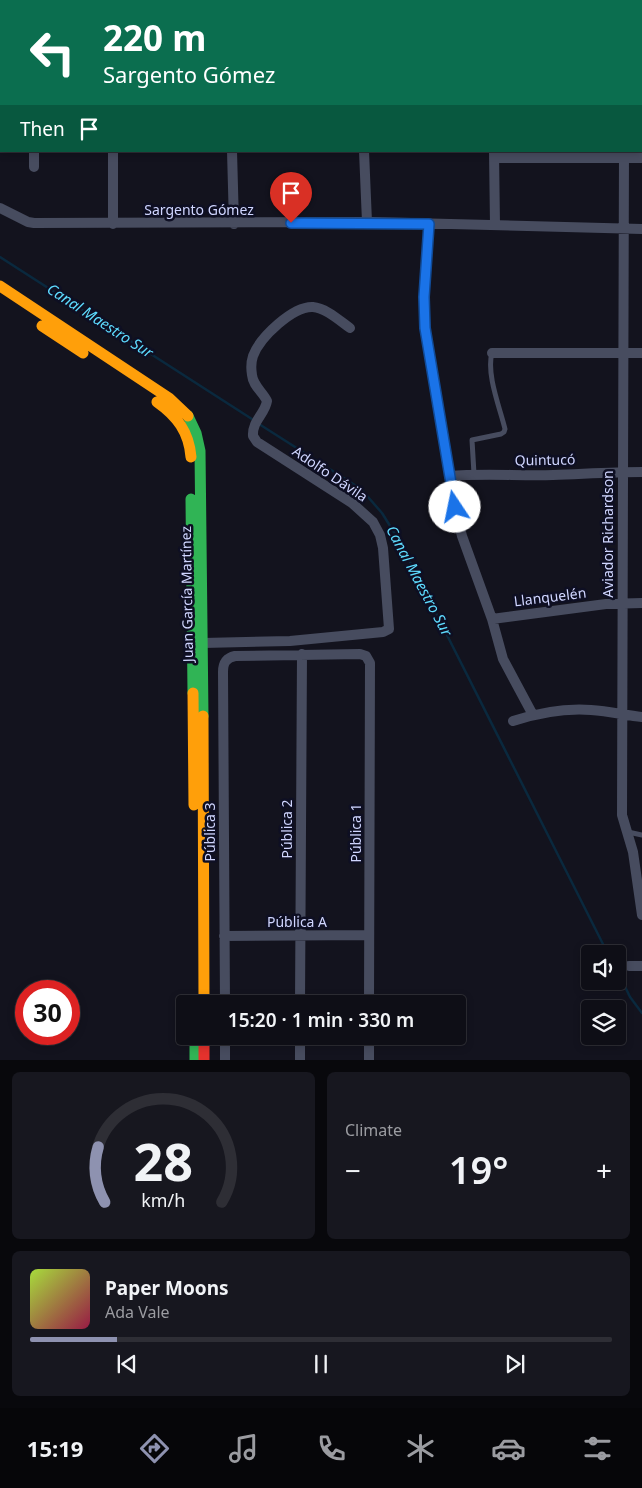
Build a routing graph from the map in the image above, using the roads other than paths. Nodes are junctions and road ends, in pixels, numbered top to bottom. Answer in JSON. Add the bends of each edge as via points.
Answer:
{"nodes":[{"id":1,"x":34,"y":152,"type":"edge"},
{"id":2,"x":113,"y":152,"type":"edge"},
{"id":3,"x":232,"y":152,"type":"edge"},
{"id":4,"x":364,"y":152,"type":"edge"},
{"id":5,"x":494,"y":155,"type":"edge"},
{"id":6,"x":624,"y":155,"type":"edge"},
{"id":7,"x":642,"y":158,"type":"edge"},
{"id":8,"x":34,"y":167,"type":"dead end"},
{"id":9,"x":0,"y":208,"type":"edge"},
{"id":10,"x":367,"y":222,"type":"junction"},
{"id":11,"x":113,"y":224,"type":"junction"},
{"id":12,"x":234,"y":224,"type":"junction"},
{"id":13,"x":429,"y":224,"type":"junction"},
{"id":14,"x":495,"y":225,"type":"junction"},
{"id":15,"x":624,"y":229,"type":"junction"},
{"id":16,"x":642,"y":230,"type":"edge"},
{"id":17,"x":0,"y":286,"type":"edge"},
{"id":18,"x":0,"y":298,"type":"edge"},
{"id":19,"x":350,"y":328,"type":"dead end"},
{"id":20,"x":624,"y":353,"type":"junction"},
{"id":21,"x":642,"y":353,"type":"edge"},
{"id":22,"x":492,"y":354,"type":"joint"},
{"id":23,"x":623,"y":472,"type":"junction"},
{"id":24,"x":642,"y":472,"type":"edge"},
{"id":25,"x":474,"y":474,"type":"junction"},
{"id":26,"x":449,"y":476,"type":"junction"},
{"id":27,"x":622,"y":603,"type":"junction"},
{"id":28,"x":642,"y":603,"type":"edge"},
{"id":29,"x":492,"y":619,"type":"junction"},
{"id":30,"x":203,"y":643,"type":"junction"},
{"id":31,"x":302,"y":654,"type":"junction"},
{"id":32,"x":533,"y":715,"type":"junction"},
{"id":33,"x":622,"y":715,"type":"junction"},
{"id":34,"x":642,"y":717,"type":"edge"},
{"id":35,"x":513,"y":720,"type":"dead end"},
{"id":36,"x":628,"y":832,"type":"junction"},
{"id":37,"x":642,"y":835,"type":"edge"},
{"id":38,"x":642,"y":916,"type":"edge"},
{"id":39,"x":369,"y":935,"type":"junction"},
{"id":40,"x":224,"y":936,"type":"junction"},
{"id":41,"x":301,"y":936,"type":"junction"},
{"id":42,"x":629,"y":966,"type":"dead end"},
{"id":43,"x":642,"y":966,"type":"edge"},
{"id":44,"x":195,"y":995,"type":"edge"},
{"id":45,"x":204,"y":995,"type":"edge"},
{"id":46,"x":225,"y":995,"type":"edge"},
{"id":47,"x":300,"y":995,"type":"edge"},
{"id":48,"x":369,"y":995,"type":"edge"},
{"id":49,"x":195,"y":1045,"type":"edge"},
{"id":50,"x":204,"y":1045,"type":"edge"},
{"id":51,"x":225,"y":1045,"type":"edge"},
{"id":52,"x":300,"y":1045,"type":"edge"},
{"id":53,"x":369,"y":1045,"type":"edge"},
{"id":54,"x":194,"y":1060,"type":"edge"},
{"id":55,"x":204,"y":1060,"type":"edge"},
{"id":56,"x":225,"y":1060,"type":"edge"},
{"id":57,"x":300,"y":1060,"type":"edge"},
{"id":58,"x":369,"y":1060,"type":"edge"}],
"edges":[{"from":1,"to":8,"type":"street"},
{"from":2,"to":11,"type":"street"},
{"from":3,"to":12,"type":"street"},
{"from":4,"to":10,"type":"street"},
{"from":5,"to":6,"type":"street"},
{"from":5,"to":14,"type":"street"},
{"from":6,"to":7,"type":"street"},
{"from":6,"to":15,"type":"street","name":"Aviador Richardson"},
{"from":9,"to":11,"type":"street","name":"Sargento Gómez","via":[[34,224]]},
{"from":10,"to":12,"type":"street","name":"Sargento Gómez"},
{"from":10,"to":13,"type":"street","name":"Sargento Gómez"},
{"from":11,"to":12,"type":"street","name":"Sargento Gómez"},
{"from":13,"to":14,"type":"street","name":"Sargento Gómez"},
{"from":13,"to":26,"type":"street","via":[[425,328]]},
{"from":14,"to":15,"type":"street","name":"Sargento Gómez"},
{"from":15,"to":16,"type":"street","name":"Sargento Gómez"},
{"from":15,"to":20,"type":"street","name":"Aviador Richardson"},
{"from":17,"to":30,"type":"main road","name":"Juan García Martínez","via":[[169,398],[193,422],[200,450]]},
{"from":18,"to":44,"type":"main road","name":"Juan García Martínez","via":[[161,404],[180,421],[188,437],[191,453]]},
{"from":19,"to":30,"type":"street","name":"Adolfo Dávila","via":[[315,307],[293,312],[275,327],[253,355],[253,382],[267,401],[256,420],[253,436],[257,442],[352,503],[373,522],[383,548],[389,629],[290,641]]},
{"from":20,"to":21,"type":"street"},
{"from":20,"to":22,"type":"street"},
{"from":20,"to":23,"type":"street","name":"Aviador Richardson"},
{"from":22,"to":25,"type":"lane","via":[[492,374],[505,429],[501,434],[472,440]]},
{"from":23,"to":24,"type":"street","name":"Quintucó"},
{"from":23,"to":25,"type":"street","name":"Quintucó"},
{"from":23,"to":27,"type":"street","name":"Aviador Richardson"},
{"from":25,"to":26,"type":"street","name":"Quintucó"},
{"from":26,"to":29,"type":"street","via":[[462,536]]},
{"from":27,"to":28,"type":"street","name":"Llanquelén"},
{"from":27,"to":29,"type":"street","name":"Llanquelén"},
{"from":27,"to":33,"type":"street","name":"Aviador Richardson"},
{"from":29,"to":32,"type":"street","via":[[508,670]]},
{"from":30,"to":45,"type":"main road","name":"Juan García Martínez"},
{"from":31,"to":39,"type":"street","name":"Pública 1","via":[[360,654],[366,656],[370,663]]},
{"from":31,"to":40,"type":"street","name":"Pública 3","via":[[235,656],[226,661],[223,672]]},
{"from":31,"to":41,"type":"street","name":"Pública 2"},
{"from":32,"to":33,"type":"street","via":[[589,710]]},
{"from":32,"to":35,"type":"street"},
{"from":33,"to":34,"type":"street"},
{"from":33,"to":36,"type":"street","name":"Aviador Richardson","via":[[622,815]]},
{"from":36,"to":37,"type":"lane"},
{"from":36,"to":38,"type":"street","name":"Aviador Richardson"},
{"from":39,"to":41,"type":"street","name":"Pública A"},
{"from":39,"to":48,"type":"street","name":"Pública 1"},
{"from":40,"to":41,"type":"street","name":"Pública A"},
{"from":40,"to":46,"type":"street","name":"Pública 3"},
{"from":41,"to":47,"type":"street","name":"Pública 2"},
{"from":42,"to":43,"type":"street"},
{"from":49,"to":54,"type":"main road"},
{"from":50,"to":55,"type":"main road"},
{"from":51,"to":56,"type":"street"},
{"from":52,"to":57,"type":"street"},
{"from":53,"to":58,"type":"street"}]}
